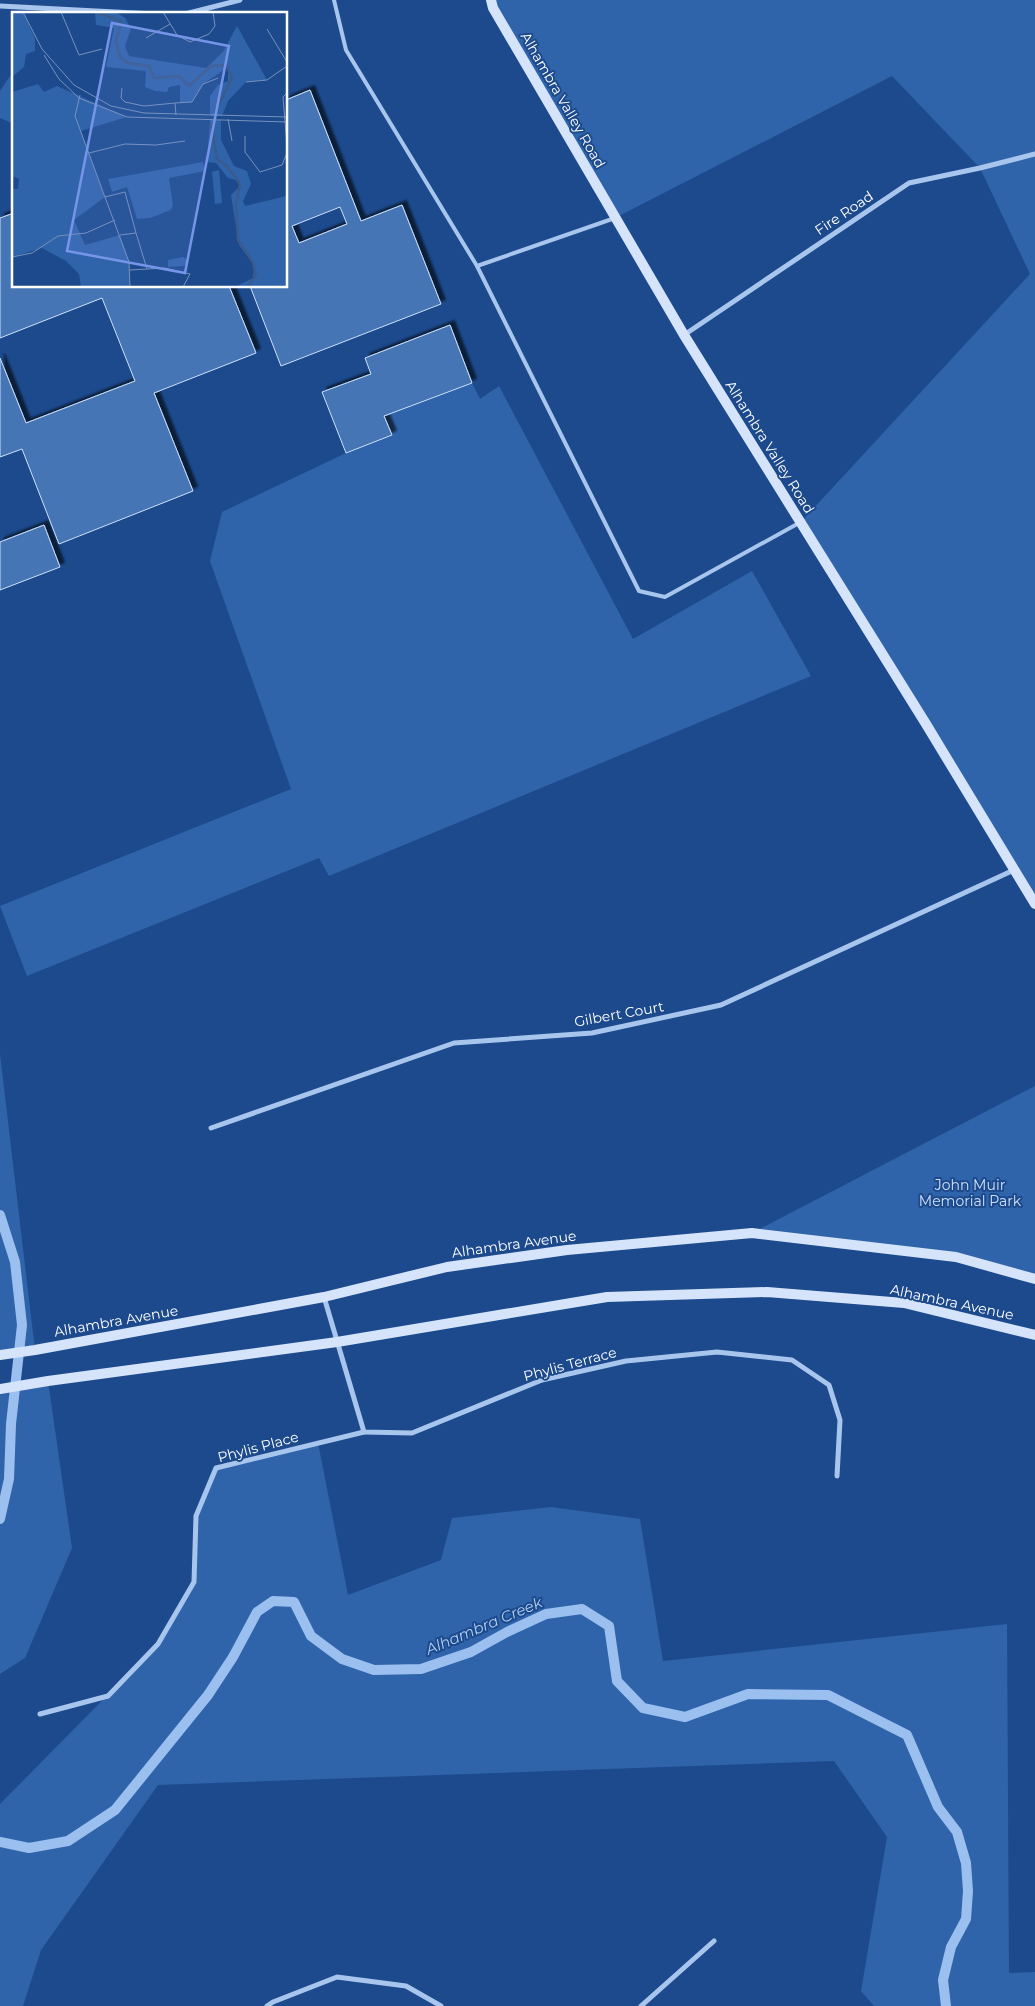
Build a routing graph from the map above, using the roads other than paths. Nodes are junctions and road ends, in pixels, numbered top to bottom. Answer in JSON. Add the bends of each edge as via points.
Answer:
{"nodes":[{"id":1,"x":240,"y":0,"type":"edge"},
{"id":2,"x":334,"y":0,"type":"edge"},
{"id":3,"x":491,"y":0,"type":"edge"},
{"id":4,"x":0,"y":6,"type":"edge"},
{"id":5,"x":116,"y":12,"type":"edge"},
{"id":6,"x":192,"y":12,"type":"edge"},
{"id":7,"x":1035,"y":154,"type":"edge"},
{"id":8,"x":616,"y":218,"type":"junction"},
{"id":9,"x":477,"y":266,"type":"junction"},
{"id":10,"x":684,"y":336,"type":"junction"},
{"id":11,"x":800,"y":522,"type":"junction"},
{"id":12,"x":1015,"y":870,"type":"junction"},
{"id":13,"x":1035,"y":904,"type":"edge"},
{"id":14,"x":211,"y":1128,"type":"dead end"},
{"id":15,"x":1035,"y":1279,"type":"edge"},
{"id":16,"x":324,"y":1297,"type":"junction"},
{"id":17,"x":1035,"y":1335,"type":"edge"},
{"id":18,"x":337,"y":1342,"type":"junction"},
{"id":19,"x":0,"y":1354,"type":"edge"},
{"id":20,"x":0,"y":1389,"type":"edge"},
{"id":21,"x":364,"y":1432,"type":"junction"},
{"id":22,"x":837,"y":1476,"type":"dead end"},
{"id":23,"x":40,"y":1714,"type":"dead end"},
{"id":24,"x":714,"y":1941,"type":"dead end"},
{"id":25,"x":268,"y":2006,"type":"edge"},
{"id":26,"x":440,"y":2006,"type":"edge"},
{"id":27,"x":641,"y":2006,"type":"edge"}],
"edges":[{"from":1,"to":6,"type":"street"},
{"from":2,"to":9,"type":"lane","via":[[346,50]]},
{"from":3,"to":8,"type":"main road","name":"Alhambra Valley Road"},
{"from":4,"to":5,"type":"street"},
{"from":7,"to":10,"type":"street","name":"Fire Road","via":[[909,183]]},
{"from":8,"to":9,"type":"lane"},
{"from":8,"to":10,"type":"main road","name":"Alhambra Valley Road"},
{"from":9,"to":11,"type":"lane","via":[[639,591],[665,597]]},
{"from":10,"to":11,"type":"main road","name":"Alhambra Valley Road"},
{"from":11,"to":12,"type":"main road","name":"Alhambra Valley Road"},
{"from":12,"to":13,"type":"main road","name":"Alhambra Valley Road"},
{"from":12,"to":14,"type":"street","name":"Gilbert Court","via":[[721,1005],[592,1033],[454,1043]]},
{"from":15,"to":16,"type":"main road","name":"Alhambra Avenue","via":[[956,1257],[752,1234],[567,1250],[447,1267]]},
{"from":16,"to":18,"type":"street"},
{"from":16,"to":19,"type":"main road","name":"Alhambra Avenue"},
{"from":17,"to":18,"type":"main road","name":"Alhambra Avenue","via":[[904,1303],[767,1292],[607,1297]]},
{"from":18,"to":20,"type":"main road","name":"Alhambra Avenue"},
{"from":18,"to":21,"type":"street"},
{"from":21,"to":22,"type":"street","name":"Phylis Terrace","via":[[412,1433],[542,1380],[626,1361],[717,1352],[792,1360],[829,1384],[840,1420]]},
{"from":21,"to":23,"type":"street","name":"Phylis Place","via":[[216,1468],[196,1516],[194,1582],[158,1644],[108,1696]]},
{"from":24,"to":27,"type":"street"},
{"from":25,"to":26,"type":"street","via":[[337,1977],[406,1986]]}]}
